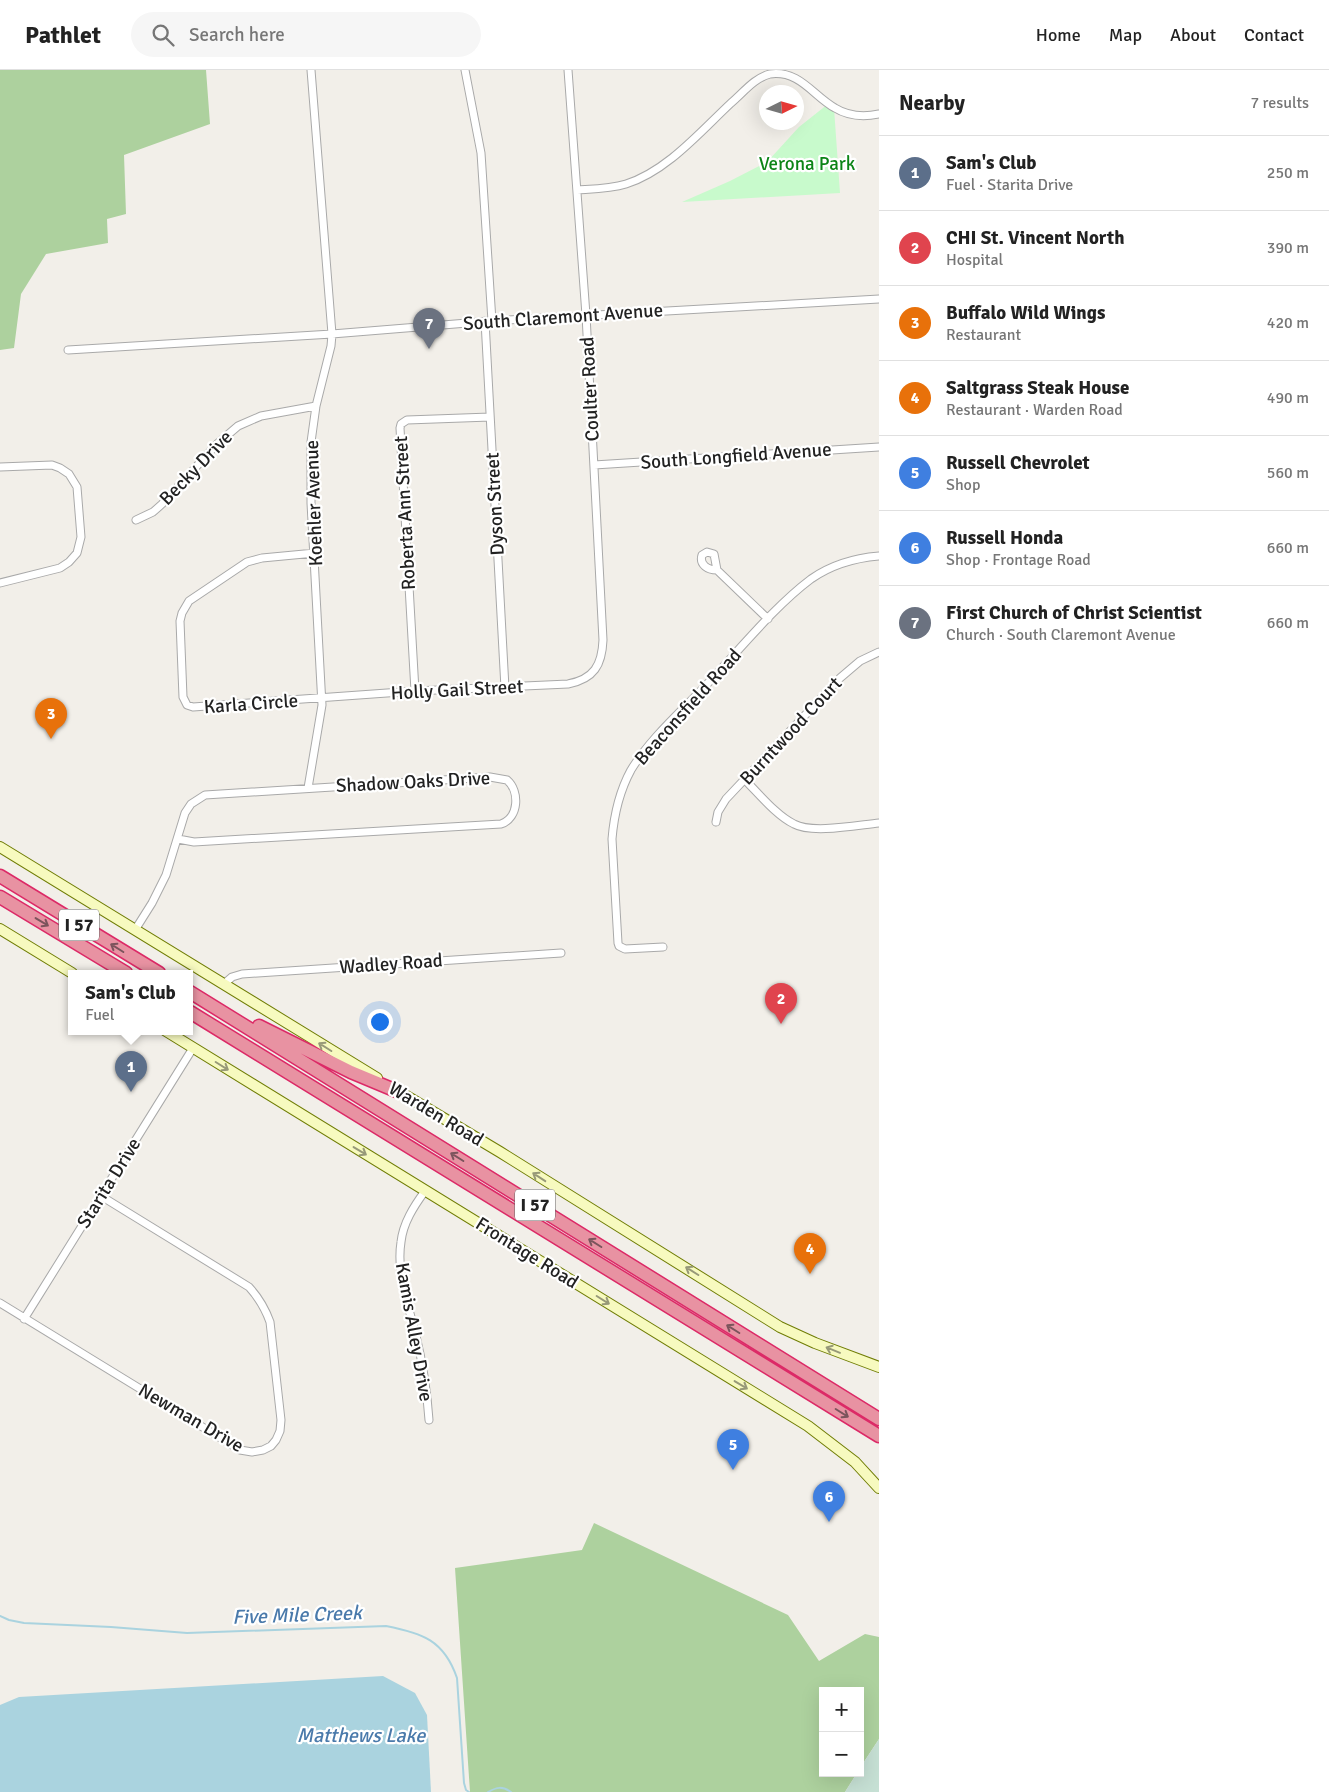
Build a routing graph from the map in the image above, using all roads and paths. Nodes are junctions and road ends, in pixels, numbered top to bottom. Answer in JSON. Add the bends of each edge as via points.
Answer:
{"nodes":[{"id":1,"x":311,"y":70,"type":"edge"},
{"id":2,"x":465,"y":70,"type":"edge"},
{"id":3,"x":568,"y":70,"type":"edge"},
{"id":4,"x":879,"y":114,"type":"edge"},
{"id":5,"x":577,"y":190,"type":"junction"},
{"id":6,"x":879,"y":299,"type":"edge"},
{"id":7,"x":586,"y":315,"type":"junction"},
{"id":8,"x":489,"y":321,"type":"junction"},
{"id":9,"x":332,"y":334,"type":"junction"},
{"id":10,"x":68,"y":350,"type":"dead end"},
{"id":11,"x":316,"y":406,"type":"junction"},
{"id":12,"x":490,"y":417,"type":"junction"},
{"id":13,"x":879,"y":447,"type":"edge"},
{"id":14,"x":594,"y":465,"type":"junction"},
{"id":15,"x":0,"y":468,"type":"edge"},
{"id":16,"x":136,"y":520,"type":"dead end"},
{"id":17,"x":315,"y":553,"type":"junction"},
{"id":18,"x":879,"y":556,"type":"edge"},
{"id":19,"x":717,"y":570,"type":"dead end"},
{"id":20,"x":0,"y":583,"type":"edge"},
{"id":21,"x":768,"y":619,"type":"junction"},
{"id":22,"x":879,"y":652,"type":"edge"},
{"id":23,"x":590,"y":675,"type":"joint"},
{"id":24,"x":505,"y":688,"type":"junction"},
{"id":25,"x":415,"y":692,"type":"junction"},
{"id":26,"x":322,"y":699,"type":"junction"},
{"id":27,"x":745,"y":780,"type":"junction"},
{"id":28,"x":308,"y":788,"type":"junction"},
{"id":29,"x":716,"y":822,"type":"dead end"},
{"id":30,"x":879,"y":823,"type":"edge"},
{"id":31,"x":178,"y":839,"type":"junction"},
{"id":32,"x":0,"y":847,"type":"edge"},
{"id":33,"x":0,"y":876,"type":"edge"},
{"id":34,"x":0,"y":897,"type":"edge"},
{"id":35,"x":0,"y":929,"type":"edge"},
{"id":36,"x":135,"y":930,"type":"junction"},
{"id":37,"x":663,"y":947,"type":"dead end"},
{"id":38,"x":561,"y":953,"type":"dead end"},
{"id":39,"x":121,"y":970,"type":"edge"},
{"id":40,"x":154,"y":970,"type":"edge"},
{"id":41,"x":68,"y":971,"type":"edge"},
{"id":42,"x":224,"y":984,"type":"junction"},
{"id":43,"x":193,"y":993,"type":"edge"},
{"id":44,"x":193,"y":994,"type":"edge"},
{"id":45,"x":193,"y":1014,"type":"edge"},
{"id":46,"x":172,"y":1035,"type":"edge"},
{"id":47,"x":193,"y":1048,"type":"junction"},
{"id":48,"x":399,"y":1092,"type":"junction"},
{"id":49,"x":425,"y":1190,"type":"junction"},
{"id":50,"x":101,"y":1196,"type":"junction"},
{"id":51,"x":0,"y":1303,"type":"edge"},
{"id":52,"x":24,"y":1318,"type":"junction"},
{"id":53,"x":854,"y":1358,"type":"junction"},
{"id":54,"x":879,"y":1367,"type":"edge"},
{"id":55,"x":879,"y":1372,"type":"edge"},
{"id":56,"x":879,"y":1419,"type":"edge"},
{"id":57,"x":429,"y":1420,"type":"dead end"},
{"id":58,"x":879,"y":1436,"type":"edge"},
{"id":59,"x":879,"y":1488,"type":"edge"}],
"edges":[{"from":1,"to":9,"type":"street","name":"Koehler Avenue"},
{"from":2,"to":8,"type":"street","name":"Dyson Street","via":[[481,153]]},
{"from":3,"to":5,"type":"street","name":"Coulter Road"},
{"from":4,"to":5,"type":"street","via":[[858,116],[841,111],[798,78],[772,74],[754,82],[674,155],[647,175],[616,186]]},
{"from":5,"to":7,"type":"street","name":"Coulter Road"},
{"from":6,"to":7,"type":"street","name":"South Claremont Avenue"},
{"from":7,"to":8,"type":"street","name":"South Claremont Avenue"},
{"from":7,"to":14,"type":"street","name":"Coulter Road"},
{"from":8,"to":9,"type":"street","name":"South Claremont Avenue"},
{"from":8,"to":12,"type":"street","name":"Dyson Street"},
{"from":9,"to":10,"type":"street","name":"South Claremont Avenue"},
{"from":9,"to":11,"type":"street","name":"Koehler Avenue"},
{"from":11,"to":16,"type":"street","name":"Becky Drive","via":[[261,416],[238,426],[162,504]]},
{"from":11,"to":17,"type":"street","name":"Koehler Avenue","via":[[310,442]]},
{"from":12,"to":24,"type":"street","name":"Dyson Street"},
{"from":12,"to":25,"type":"street","name":"Roberta Ann Street","via":[[407,420],[401,424]]},
{"from":13,"to":14,"type":"street","name":"South Longfield Avenue"},
{"from":14,"to":23,"type":"street","name":"Coulter Road","via":[[603,640],[600,663]]},
{"from":15,"to":20,"type":"street","via":[[52,466],[69,474],[77,487],[81,537],[77,553],[60,568]]},
{"from":17,"to":26,"type":"street","name":"Koehler Avenue"},
{"from":17,"to":26,"type":"street","name":"Karla Circle","via":[[253,560],[189,601],[180,621],[183,698],[187,705],[193,707]]},
{"from":18,"to":21,"type":"street","name":"Beaconsfield Road","via":[[848,561],[816,576]]},
{"from":19,"to":21,"type":"street"},
{"from":21,"to":37,"type":"street","name":"Beaconsfield Road","via":[[650,745],[632,770],[620,795],[612,839],[618,943],[625,949]]},
{"from":22,"to":27,"type":"street","name":"Burntwood Court","via":[[854,665]]},
{"from":23,"to":24,"type":"street","name":"Holly Gail Street","via":[[582,681],[568,684]]},
{"from":24,"to":25,"type":"street","name":"Holly Gail Street"},
{"from":25,"to":26,"type":"street","name":"Holly Gail Street"},
{"from":26,"to":28,"type":"street","name":"Koehler Avenue"},
{"from":27,"to":29,"type":"street","name":"Burntwood Court","via":[[726,799]]},
{"from":27,"to":30,"type":"street","via":[[784,818],[796,825],[813,829]]},
{"from":28,"to":31,"type":"street","name":"Shadow Oaks Drive","via":[[205,795],[188,808]]},
{"from":28,"to":31,"type":"street","name":"Shadow Oaks Drive","via":[[502,778],[514,788],[515,812],[503,823],[461,827],[194,842]]},
{"from":31,"to":36,"type":"street","name":"Shadow Oaks Drive","via":[[166,875]]},
{"from":32,"to":36,"type":"main road","name":"Warden Road"},
{"from":40,"to":33,"type":"highway","number":"I 57","one_way":true},
{"from":34,"to":39,"type":"highway","number":"I 57","one_way":true},
{"from":35,"to":41,"type":"main road"},
{"from":36,"to":42,"type":"main road","name":"Warden Road"},
{"from":38,"to":42,"type":"street","name":"Wadley Road","via":[[242,974]]},
{"from":48,"to":42,"type":"main road","name":"Warden Road","one_way":true},
{"from":43,"to":48,"type":"highway"},
{"from":56,"to":44,"type":"highway","number":"I 57","one_way":true},
{"from":45,"to":58,"type":"highway","number":"I 57","one_way":true},
{"from":46,"to":47,"type":"main road","name":"Frontage Road"},
{"from":47,"to":49,"type":"main road","name":"Frontage Road","one_way":true},
{"from":47,"to":50,"type":"street","name":"Starita Drive"},
{"from":53,"to":48,"type":"main road","name":"Warden Road","one_way":true,"via":[[780,1327]]},
{"from":49,"to":57,"type":"street","name":"Kamis Alley Drive","via":[[403,1231],[400,1252],[405,1290],[427,1387]]},
{"from":49,"to":59,"type":"main road","name":"Frontage Road","one_way":true,"via":[[808,1426],[855,1462]]},
{"from":50,"to":52,"type":"street","name":"Starita Drive"},
{"from":50,"to":52,"type":"street","name":"Newman Drive","via":[[249,1287],[258,1297],[270,1322],[281,1420],[276,1440],[263,1450],[240,1450]]},
{"from":51,"to":52,"type":"street","name":"Newman Drive"},
{"from":53,"to":54,"type":"main road","name":"Warden Road"},
{"from":53,"to":55,"type":"main road"}]}
